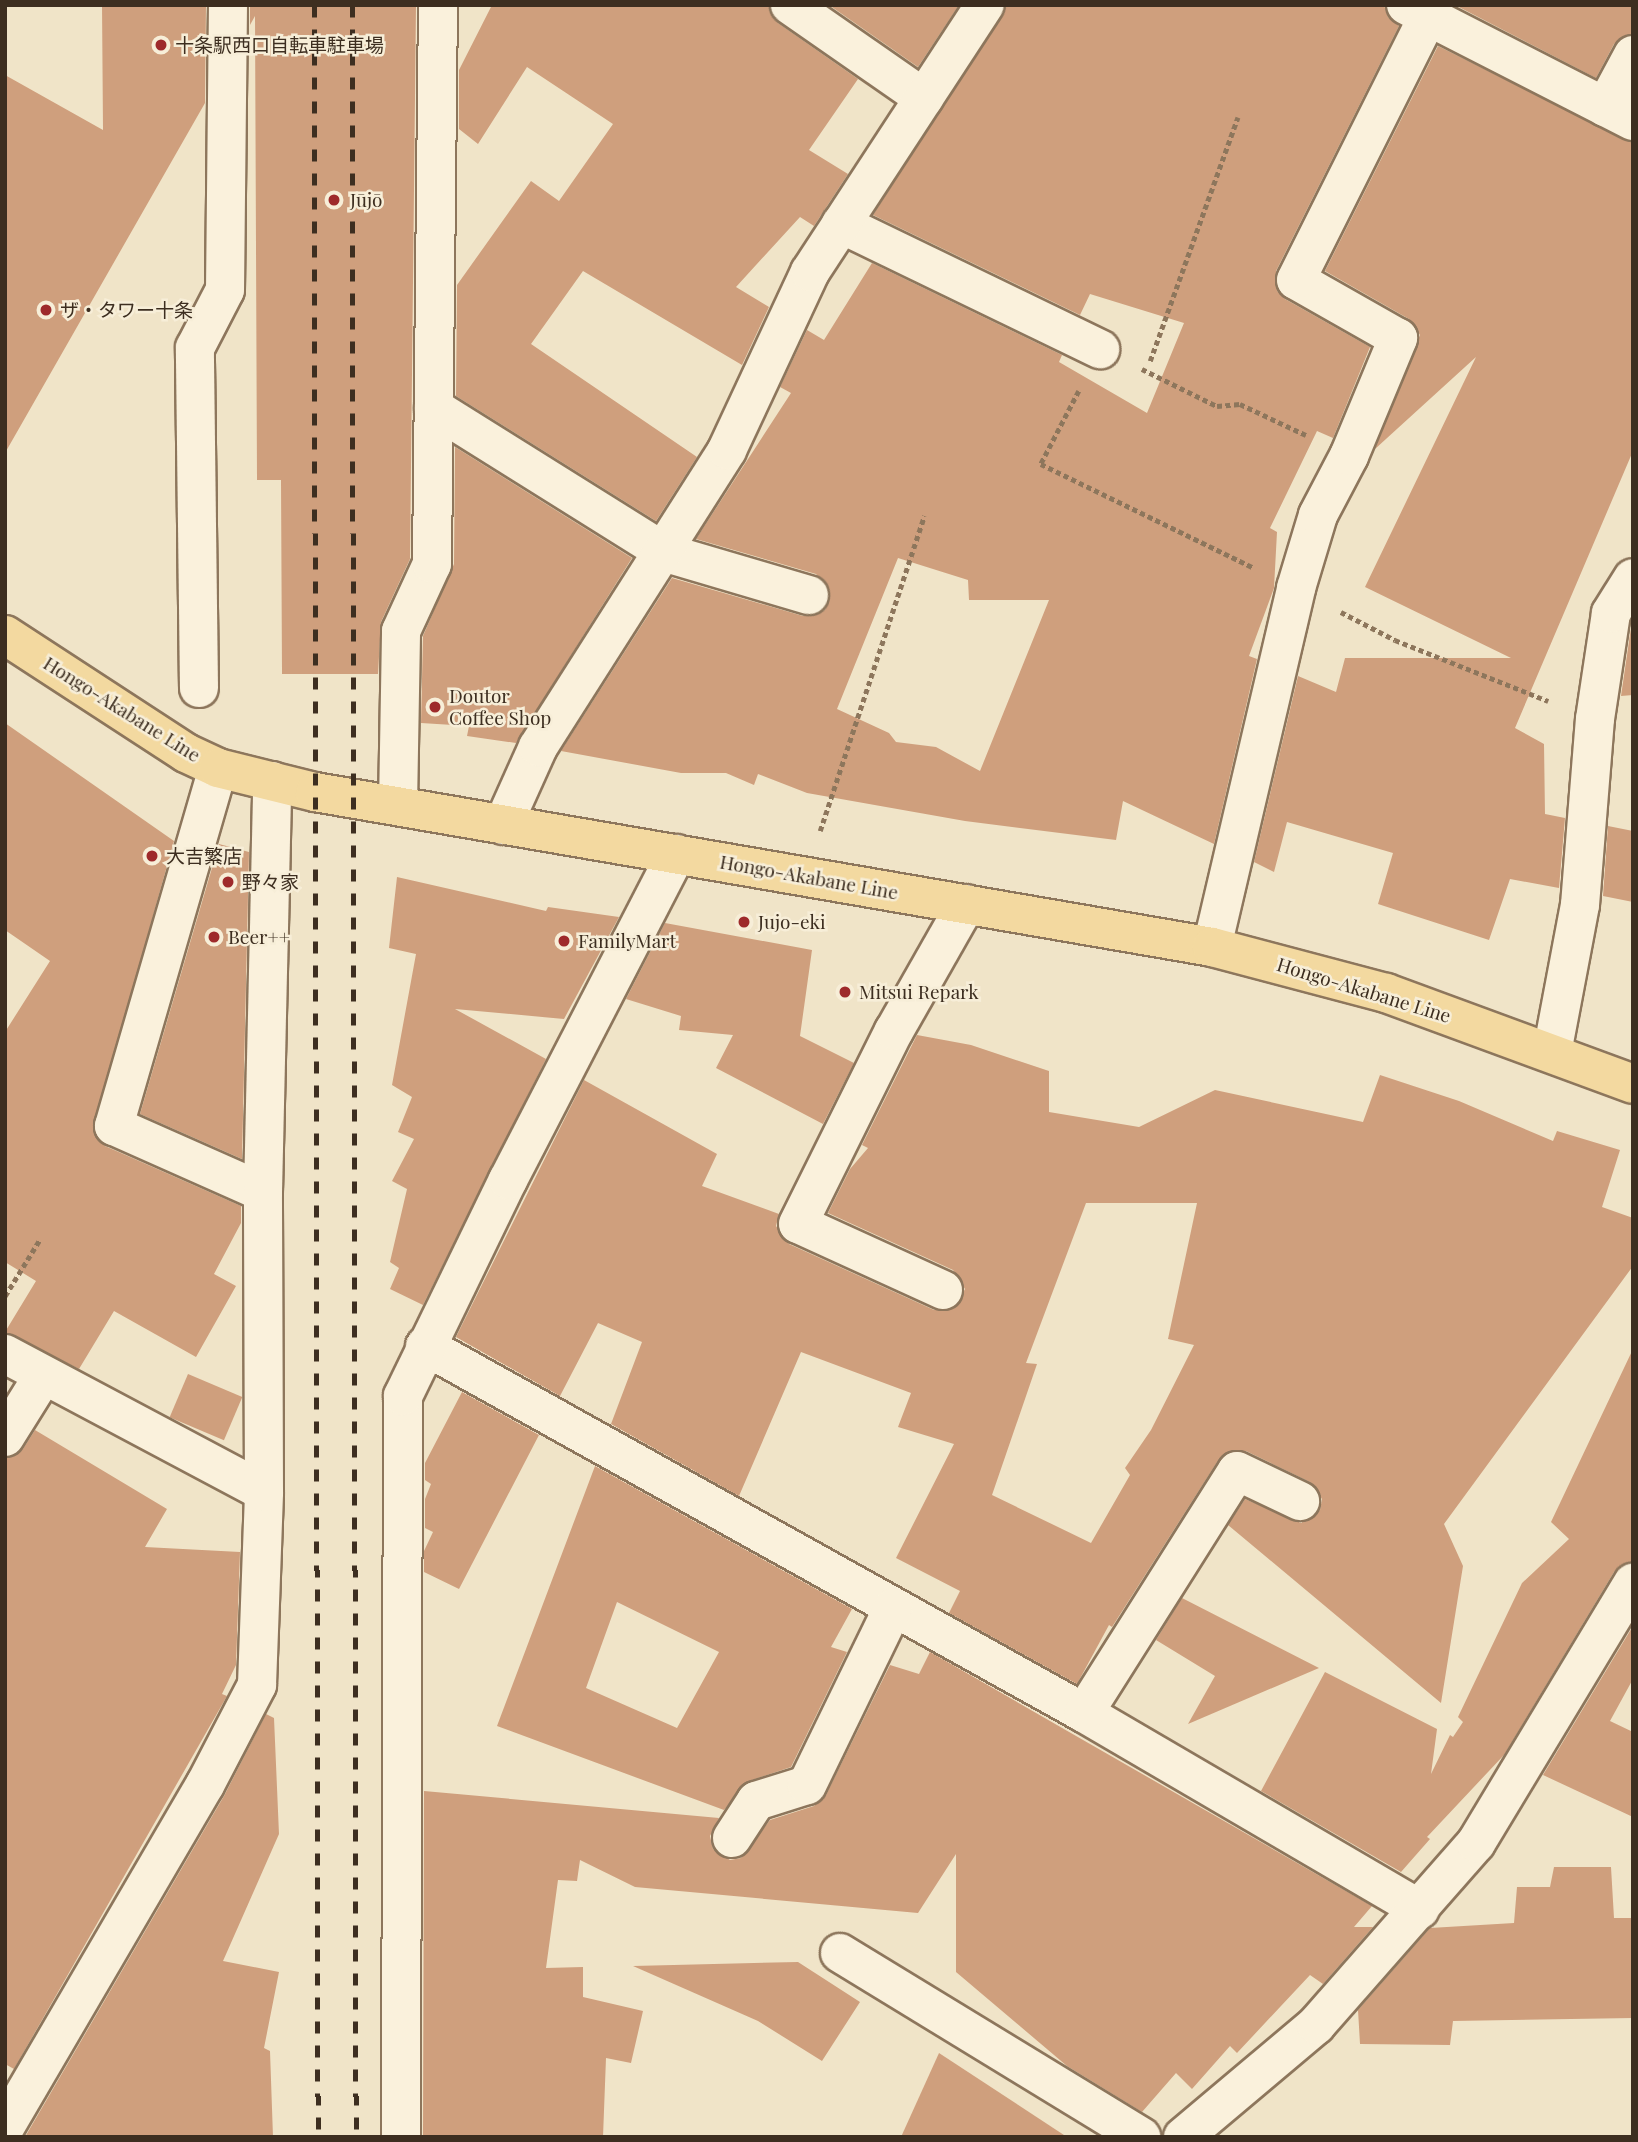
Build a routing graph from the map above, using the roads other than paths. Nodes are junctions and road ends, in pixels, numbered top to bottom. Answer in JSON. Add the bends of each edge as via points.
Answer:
{"nodes":[{"id":1,"x":228,"y":5,"type":"edge"},
{"id":2,"x":438,"y":5,"type":"edge"},
{"id":3,"x":790,"y":5,"type":"edge"},
{"id":4,"x":985,"y":5,"type":"edge"},
{"id":5,"x":1417,"y":10,"type":"edge"},
{"id":6,"x":1633,"y":55,"type":"edge"},
{"id":7,"x":924,"y":98,"type":"junction"},
{"id":8,"x":1619,"y":114,"type":"edge"},
{"id":9,"x":841,"y":223,"type":"junction"},
{"id":10,"x":1100,"y":349,"type":"road end"},
{"id":11,"x":434,"y":408,"type":"junction"},
{"id":12,"x":666,"y":552,"type":"junction"},
{"id":13,"x":1633,"y":578,"type":"edge"},
{"id":14,"x":809,"y":595,"type":"dead end"},
{"id":15,"x":10,"y":648,"type":"edge"},
{"id":16,"x":199,"y":688,"type":"dead end"},
{"id":17,"x":218,"y":768,"type":"junction"},
{"id":18,"x":272,"y":781,"type":"junction"},
{"id":19,"x":398,"y":806,"type":"junction"},
{"id":20,"x":503,"y":825,"type":"junction"},
{"id":21,"x":676,"y":854,"type":"junction"},
{"id":22,"x":966,"y":904,"type":"junction"},
{"id":23,"x":1212,"y":947,"type":"junction"},
{"id":24,"x":1552,"y":1054,"type":"junction"},
{"id":25,"x":1633,"y":1084,"type":"edge"},
{"id":26,"x":263,"y":1192,"type":"junction"},
{"id":27,"x":943,"y":1290,"type":"dead end"},
{"id":28,"x":425,"y":1346,"type":"junction"},
{"id":29,"x":5,"y":1354,"type":"edge"},
{"id":30,"x":43,"y":1376,"type":"junction"},
{"id":31,"x":5,"y":1437,"type":"edge"},
{"id":32,"x":264,"y":1492,"type":"junction"},
{"id":33,"x":1300,"y":1501,"type":"dead end"},
{"id":34,"x":1633,"y":1583,"type":"edge"},
{"id":35,"x":893,"y":1608,"type":"junction"},
{"id":36,"x":1084,"y":1713,"type":"junction"},
{"id":37,"x":732,"y":1838,"type":"dead end"},
{"id":38,"x":1420,"y":1909,"type":"junction"},
{"id":39,"x":840,"y":1953,"type":"dead end"},
{"id":40,"x":5,"y":2127,"type":"edge"},
{"id":41,"x":401,"y":2137,"type":"edge"},
{"id":42,"x":1141,"y":2137,"type":"edge"},
{"id":43,"x":1183,"y":2137,"type":"edge"}],
"edges":[{"from":1,"to":16,"type":"street","via":[[225,290],[195,348]]},
{"from":2,"to":11,"type":"street"},
{"from":3,"to":7,"type":"street"},
{"from":4,"to":7,"type":"street"},
{"from":5,"to":8,"type":"street"},
{"from":5,"to":23,"type":"street","via":[[1296,281],[1398,338],[1349,456],[1318,515],[1296,588]]},
{"from":6,"to":8,"type":"street"},
{"from":7,"to":9,"type":"street"},
{"from":9,"to":10,"type":"street"},
{"from":9,"to":12,"type":"street","via":[[810,272],[727,450]]},
{"from":11,"to":12,"type":"street"},
{"from":11,"to":19,"type":"street","via":[[432,565],[401,631]]},
{"from":12,"to":14,"type":"street"},
{"from":12,"to":20,"type":"street","via":[[538,747]]},
{"from":13,"to":24,"type":"street","via":[[1611,613],[1595,719],[1580,905]]},
{"from":15,"to":17,"type":"main road","name":"Hongo-Akabane Line"},
{"from":17,"to":18,"type":"main road","name":"Hongo-Akabane Line"},
{"from":17,"to":26,"type":"street","via":[[114,1126]]},
{"from":18,"to":19,"type":"main road","name":"Hongo-Akabane Line"},
{"from":18,"to":26,"type":"street"},
{"from":19,"to":20,"type":"main road","name":"Hongo-Akabane Line"},
{"from":20,"to":21,"type":"main road","name":"Hongo-Akabane Line"},
{"from":21,"to":22,"type":"main road","name":"Hongo-Akabane Line"},
{"from":21,"to":28,"type":"street"},
{"from":22,"to":23,"type":"main road","name":"Hongo-Akabane Line"},
{"from":22,"to":27,"type":"street","via":[[894,1031],[798,1224]]},
{"from":23,"to":24,"type":"main road","name":"Hongo-Akabane Line","via":[[1386,993]]},
{"from":24,"to":25,"type":"main road","name":"Hongo-Akabane Line"},
{"from":26,"to":32,"type":"street"},
{"from":28,"to":35,"type":"street"},
{"from":28,"to":41,"type":"street","via":[[403,1396]]},
{"from":29,"to":30,"type":"street"},
{"from":30,"to":31,"type":"street"},
{"from":30,"to":32,"type":"street"},
{"from":32,"to":40,"type":"street","via":[[257,1685],[205,1785]]},
{"from":33,"to":36,"type":"street","via":[[1237,1471]]},
{"from":34,"to":38,"type":"street","via":[[1476,1843]]},
{"from":35,"to":36,"type":"street"},
{"from":35,"to":37,"type":"street","via":[[807,1785],[757,1801]]},
{"from":36,"to":38,"type":"street"},
{"from":38,"to":43,"type":"street","via":[[1316,2025]]},
{"from":39,"to":42,"type":"street"}]}
